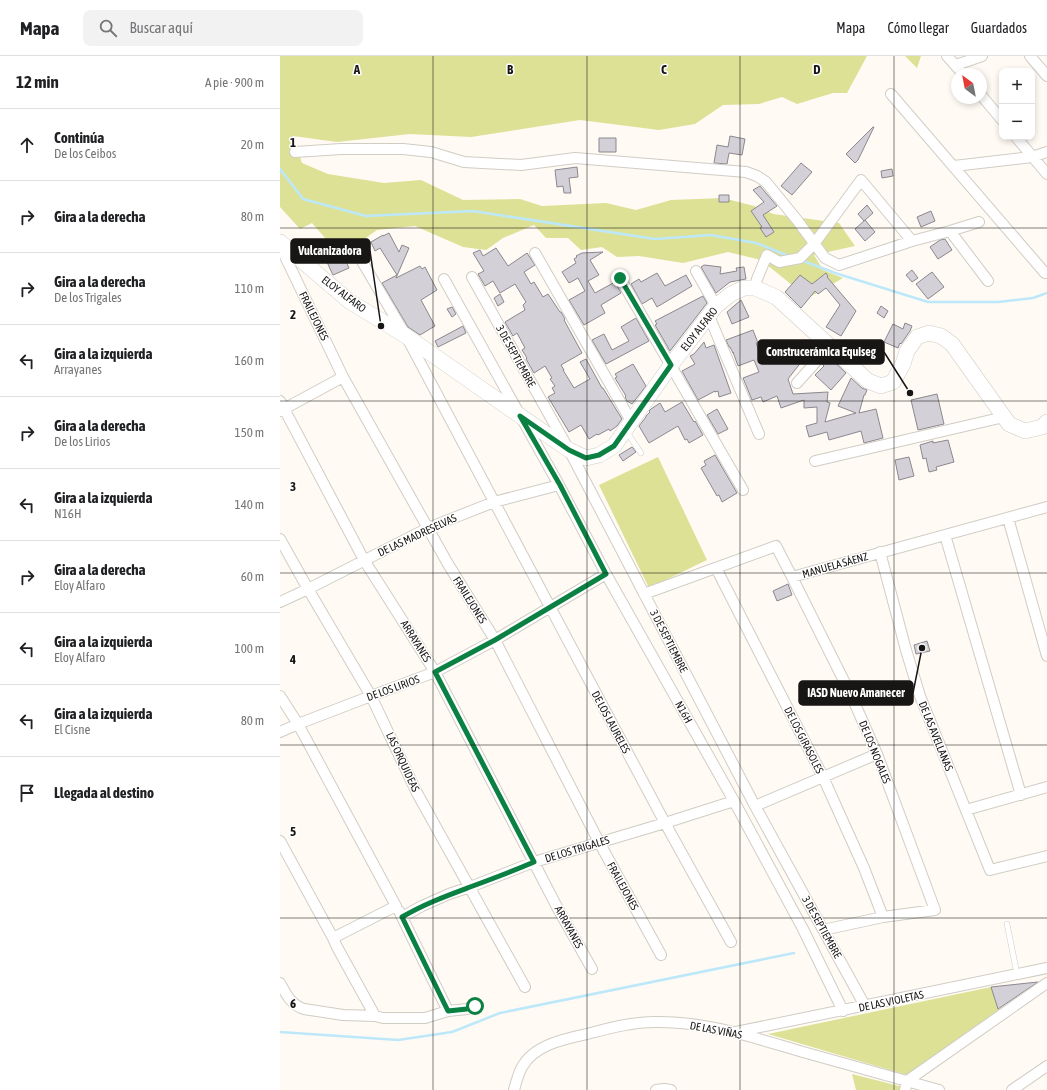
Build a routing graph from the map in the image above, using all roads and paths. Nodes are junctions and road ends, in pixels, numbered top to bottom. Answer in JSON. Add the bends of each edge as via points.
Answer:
{"nodes":[{"id":1,"x":947,"y":56,"type":"edge"},
{"id":2,"x":982,"y":56,"type":"edge"},
{"id":3,"x":1030,"y":56,"type":"edge"},
{"id":4,"x":956,"y":65,"type":"junction"},
{"id":5,"x":958,"y":68,"type":"edge"},
{"id":6,"x":1047,"y":76,"type":"edge"},
{"id":7,"x":891,"y":94,"type":"dead end"},
{"id":8,"x":987,"y":103,"type":"edge"},
{"id":9,"x":999,"y":117,"type":"edge"},
{"id":10,"x":1018,"y":140,"type":"edge"},
{"id":11,"x":295,"y":152,"type":"dead end"},
{"id":12,"x":1047,"y":152,"type":"edge"},
{"id":13,"x":1032,"y":157,"type":"junction"},
{"id":14,"x":954,"y":166,"type":"junction"},
{"id":15,"x":1047,"y":174,"type":"edge"},
{"id":16,"x":979,"y":222,"type":"dead end"},
{"id":17,"x":950,"y":231,"type":"junction"},
{"id":18,"x":912,"y":241,"type":"junction"},
{"id":19,"x":280,"y":244,"type":"edge"},
{"id":20,"x":814,"y":244,"type":"junction"},
{"id":21,"x":535,"y":253,"type":"dead end"},
{"id":22,"x":360,"y":258,"type":"dead end"},
{"id":23,"x":696,"y":270,"type":"dead end"},
{"id":24,"x":1046,"y":273,"type":"edge"},
{"id":25,"x":472,"y":277,"type":"dead end"},
{"id":26,"x":620,"y":278,"type":"dead end"},
{"id":27,"x":444,"y":279,"type":"dead end"},
{"id":28,"x":988,"y":281,"type":"dead end"},
{"id":29,"x":755,"y":288,"type":"junction"},
{"id":30,"x":713,"y":311,"type":"junction"},
{"id":31,"x":406,"y":336,"type":"junction"},
{"id":32,"x":830,"y":346,"type":"junction"},
{"id":33,"x":671,"y":365,"type":"junction"},
{"id":34,"x":343,"y":377,"type":"junction"},
{"id":35,"x":797,"y":383,"type":"dead end"},
{"id":36,"x":281,"y":407,"type":"edge"},
{"id":37,"x":520,"y":416,"type":"junction"},
{"id":38,"x":1004,"y":417,"type":"junction"},
{"id":39,"x":1047,"y":422,"type":"edge"},
{"id":40,"x":628,"y":425,"type":"junction"},
{"id":41,"x":760,"y":434,"type":"dead end"},
{"id":42,"x":569,"y":450,"type":"junction"},
{"id":43,"x":642,"y":453,"type":"dead end"},
{"id":44,"x":814,"y":461,"type":"dead end"},
{"id":45,"x":560,"y":485,"type":"junction"},
{"id":46,"x":743,"y":490,"type":"dead end"},
{"id":47,"x":494,"y":502,"type":"junction"},
{"id":48,"x":1047,"y":507,"type":"edge"},
{"id":49,"x":1008,"y":518,"type":"junction"},
{"id":50,"x":428,"y":528,"type":"junction"},
{"id":51,"x":945,"y":535,"type":"junction"},
{"id":52,"x":280,"y":539,"type":"edge"},
{"id":53,"x":880,"y":552,"type":"junction"},
{"id":54,"x":364,"y":560,"type":"junction"},
{"id":55,"x":716,"y":568,"type":"junction"},
{"id":56,"x":606,"y":574,"type":"junction"},
{"id":57,"x":792,"y":577,"type":"junction"},
{"id":58,"x":308,"y":589,"type":"junction"},
{"id":59,"x":644,"y":594,"type":"junction"},
{"id":60,"x":280,"y":602,"type":"edge"},
{"id":61,"x":550,"y":607,"type":"junction"},
{"id":62,"x":495,"y":640,"type":"junction"},
{"id":63,"x":1047,"y":656,"type":"edge"},
{"id":64,"x":435,"y":672,"type":"junction"},
{"id":65,"x":280,"y":696,"type":"edge"},
{"id":66,"x":372,"y":696,"type":"junction"},
{"id":67,"x":298,"y":724,"type":"junction"},
{"id":68,"x":280,"y":732,"type":"edge"},
{"id":69,"x":877,"y":754,"type":"junction"},
{"id":70,"x":823,"y":777,"type":"junction"},
{"id":71,"x":1047,"y":787,"type":"edge"},
{"id":72,"x":1021,"y":795,"type":"junction"},
{"id":73,"x":734,"y":801,"type":"junction"},
{"id":74,"x":755,"y":806,"type":"junction"},
{"id":75,"x":966,"y":810,"type":"junction"},
{"id":76,"x":665,"y":823,"type":"junction"},
{"id":77,"x":280,"y":841,"type":"edge"},
{"id":78,"x":599,"y":842,"type":"junction"},
{"id":79,"x":1047,"y":856,"type":"edge"},
{"id":80,"x":534,"y":862,"type":"junction"},
{"id":81,"x":470,"y":887,"type":"junction"},
{"id":82,"x":396,"y":906,"type":"junction"},
{"id":83,"x":884,"y":916,"type":"junction"},
{"id":84,"x":402,"y":917,"type":"junction"},
{"id":85,"x":1007,"y":924,"type":"dead end"},
{"id":86,"x":823,"y":930,"type":"junction"},
{"id":87,"x":333,"y":938,"type":"junction"},
{"id":88,"x":731,"y":942,"type":"dead end"},
{"id":89,"x":661,"y":955,"type":"dead end"},
{"id":90,"x":1047,"y":968,"type":"edge"},
{"id":91,"x":592,"y":969,"type":"dead end"},
{"id":92,"x":1017,"y":974,"type":"junction"},
{"id":93,"x":280,"y":983,"type":"edge"},
{"id":94,"x":1047,"y":983,"type":"edge"},
{"id":95,"x":525,"y":986,"type":"dead end"},
{"id":96,"x":475,"y":1006,"type":"dead end"},
{"id":97,"x":865,"y":1006,"type":"junction"},
{"id":98,"x":843,"y":1010,"type":"junction"},
{"id":99,"x":448,"y":1011,"type":"junction"},
{"id":100,"x":375,"y":1016,"type":"junction"},
{"id":101,"x":734,"y":1032,"type":"junction"},
{"id":102,"x":1047,"y":1066,"type":"edge"},
{"id":103,"x":906,"y":1085,"type":"edge"},
{"id":104,"x":514,"y":1090,"type":"edge"},
{"id":105,"x":656,"y":1090,"type":"edge"},
{"id":106,"x":671,"y":1090,"type":"edge"},
{"id":107,"x":939,"y":1090,"type":"edge"},
{"id":108,"x":1012,"y":1090,"type":"edge"}],
"edges":[{"from":1,"to":4,"type":"street"},
{"from":2,"to":4,"type":"street"},
{"from":3,"to":6,"type":"street"},
{"from":4,"to":5,"type":"street"},
{"from":7,"to":14,"type":"street"},
{"from":8,"to":9,"type":"street"},
{"from":10,"to":13,"type":"street"},
{"from":11,"to":20,"type":"street","via":[[404,149],[431,152],[464,162],[520,165],[574,158],[746,172],[766,182]]},
{"from":12,"to":13,"type":"street"},
{"from":13,"to":14,"type":"street"},
{"from":13,"to":15,"type":"street"},
{"from":14,"to":24,"type":"street"},
{"from":16,"to":17,"type":"street"},
{"from":17,"to":18,"type":"street"},
{"from":17,"to":28,"type":"street"},
{"from":18,"to":20,"type":"street","via":[[839,265],[824,258]]},
{"from":18,"to":20,"type":"street","via":[[861,180]]},
{"from":19,"to":31,"type":"street","name":"ELOY ALFARO","via":[[349,301]]},
{"from":19,"to":34,"type":"street","name":"FRAILEJONES"},
{"from":20,"to":29,"type":"street","via":[[800,258],[779,262],[767,255]]},
{"from":21,"to":40,"type":"street"},
{"from":22,"to":31,"type":"street","name":"DE LOS LAURELES"},
{"from":23,"to":30,"type":"street"},
{"from":25,"to":42,"type":"street","name":"3 DE SEPTIEMBRE"},
{"from":26,"to":33,"type":"street"},
{"from":27,"to":37,"type":"street","name":"N16H"},
{"from":29,"to":30,"type":"street","name":"ELOY ALFARO","via":[[744,288],[731,294]]},
{"from":29,"to":32,"type":"street","via":[[776,297]]},
{"from":30,"to":33,"type":"street","name":"ELOY ALFARO"},
{"from":30,"to":41,"type":"street"},
{"from":31,"to":37,"type":"street","name":"ELOY ALFARO"},
{"from":31,"to":47,"type":"street","name":"DE LOS LAURELES"},
{"from":32,"to":35,"type":"street"},
{"from":32,"to":38,"type":"street","via":[[868,381],[881,386],[893,382],[907,350],[917,337],[929,333],[941,336],[952,344]]},
{"from":33,"to":40,"type":"street","name":"ELOY ALFARO"},
{"from":33,"to":46,"type":"street"},
{"from":34,"to":36,"type":"street"},
{"from":34,"to":50,"type":"street","name":"FRAILEJONES"},
{"from":36,"to":54,"type":"street","name":"ARRAYANES"},
{"from":37,"to":42,"type":"street","name":"ELOY ALFARO"},
{"from":37,"to":45,"type":"street","name":"N16H"},
{"from":38,"to":39,"type":"street","via":[[1009,424],[1025,431],[1042,427]]},
{"from":38,"to":44,"type":"street"},
{"from":40,"to":42,"type":"street","name":"ELOY ALFARO","via":[[614,446],[599,455],[586,458]]},
{"from":40,"to":43,"type":"lane"},
{"from":42,"to":59,"type":"street","name":"3 DE SEPTIEMBRE"},
{"from":45,"to":47,"type":"street","name":"DE LAS MADRESELVAS"},
{"from":45,"to":56,"type":"street","name":"N16H"},
{"from":47,"to":50,"type":"street","name":"DE LAS MADRESELVAS"},
{"from":47,"to":61,"type":"street","name":"DE LOS LAURELES"},
{"from":48,"to":49,"type":"street","name":"MANUELA SÁENZ"},
{"from":49,"to":51,"type":"street","name":"MANUELA SÁENZ"},
{"from":49,"to":63,"type":"street"},
{"from":50,"to":54,"type":"street","name":"DE LAS MADRESELVAS"},
{"from":50,"to":62,"type":"street","name":"FRAILEJONES"},
{"from":51,"to":53,"type":"street","name":"MANUELA SÁENZ"},
{"from":51,"to":72,"type":"street"},
{"from":52,"to":58,"type":"street","name":"LAS ORQUIDEAS"},
{"from":53,"to":57,"type":"street","name":"MANUELA SÁENZ"},
{"from":53,"to":75,"type":"street","name":"DE LAS AVELLANAS","via":[[920,696]]},
{"from":54,"to":58,"type":"street","name":"DE LAS MADRESELVAS"},
{"from":54,"to":64,"type":"street","name":"ARRAYANES"},
{"from":55,"to":57,"type":"street","name":"MANUELA SÁENZ","via":[[776,546]]},
{"from":55,"to":59,"type":"street","name":"MANUELA SÁENZ"},
{"from":55,"to":70,"type":"street","name":"DE LOS GIRASOLES"},
{"from":56,"to":61,"type":"street","name":"DE LOS LIRIOS"},
{"from":56,"to":73,"type":"street","name":"N16H"},
{"from":57,"to":69,"type":"street","name":"DE LOS NOGALES"},
{"from":58,"to":60,"type":"street","name":"DE LAS MADRESELVAS"},
{"from":58,"to":66,"type":"street","name":"LAS ORQUIDEAS"},
{"from":59,"to":74,"type":"street","name":"3 DE SEPTIEMBRE"},
{"from":61,"to":62,"type":"street","name":"DE LOS LIRIOS"},
{"from":61,"to":76,"type":"street","name":"DE LOS LAURELES"},
{"from":62,"to":64,"type":"street","name":"DE LOS LIRIOS"},
{"from":62,"to":78,"type":"street","name":"FRAILEJONES"},
{"from":64,"to":66,"type":"street","name":"DE LOS LIRIOS"},
{"from":64,"to":80,"type":"street","name":"ARRAYANES"},
{"from":65,"to":67,"type":"street"},
{"from":66,"to":67,"type":"street","name":"DE LOS LIRIOS"},
{"from":66,"to":81,"type":"street","name":"LAS ORQUIDEAS","via":[[417,793]]},
{"from":67,"to":68,"type":"street","name":"DE LOS LIRIOS"},
{"from":67,"to":82,"type":"street"},
{"from":69,"to":70,"type":"street"},
{"from":69,"to":83,"type":"street","name":"DE LOS NOGALES","via":[[935,910]]},
{"from":70,"to":74,"type":"street"},
{"from":70,"to":83,"type":"street","name":"DE LOS GIRASOLES"},
{"from":71,"to":72,"type":"street"},
{"from":72,"to":75,"type":"street"},
{"from":73,"to":76,"type":"street","name":"DE LOS TRIGALES"},
{"from":73,"to":98,"type":"street","name":"N16H"},
{"from":74,"to":86,"type":"street","name":"3 DE SEPTIEMBRE"},
{"from":75,"to":79,"type":"street","name":"DE LAS AVELLANAS","via":[[990,870]]},
{"from":76,"to":78,"type":"street","name":"DE LOS TRIGALES"},
{"from":76,"to":88,"type":"street","name":"DE LOS LAURELES"},
{"from":77,"to":87,"type":"street"},
{"from":78,"to":80,"type":"street","name":"DE LOS TRIGALES"},
{"from":78,"to":89,"type":"street","name":"FRAILEJONES"},
{"from":80,"to":81,"type":"street","name":"DE LOS TRIGALES"},
{"from":80,"to":91,"type":"street","name":"ARRAYANES"},
{"from":81,"to":84,"type":"street","name":"DE LOS TRIGALES","via":[[449,894]]},
{"from":81,"to":95,"type":"street","name":"LAS ORQUIDEAS"},
{"from":82,"to":84,"type":"street"},
{"from":82,"to":87,"type":"street"},
{"from":83,"to":86,"type":"street"},
{"from":84,"to":99,"type":"street"},
{"from":85,"to":92,"type":"lane"},
{"from":86,"to":97,"type":"street","name":"3 DE SEPTIEMBRE"},
{"from":87,"to":100,"type":"street"},
{"from":90,"to":92,"type":"street","name":"DE LAS VIOLETAS"},
{"from":92,"to":97,"type":"street","name":"DE LAS VIOLETAS"},
{"from":93,"to":100,"type":"street","via":[[291,1002],[299,1008],[343,1015]]},
{"from":94,"to":103,"type":"street"},
{"from":96,"to":99,"type":"street"},
{"from":97,"to":98,"type":"street","name":"DE LAS VIOLETAS"},
{"from":98,"to":101,"type":"street","name":"DE LAS VIOLETAS"},
{"from":99,"to":100,"type":"street","via":[[425,1018],[391,1019]]},
{"from":101,"to":103,"type":"street","name":"DE LAS VIÑAS","via":[[878,1074]]},
{"from":101,"to":104,"type":"street","name":"DE LAS VIÑAS","via":[[682,1023],[655,1022],[630,1024],[564,1040],[529,1056]]},
{"from":102,"to":108,"type":"street"},
{"from":103,"to":107,"type":"street","name":"DE LAS VIÑAS"},
{"from":105,"to":106,"type":"street"}]}
